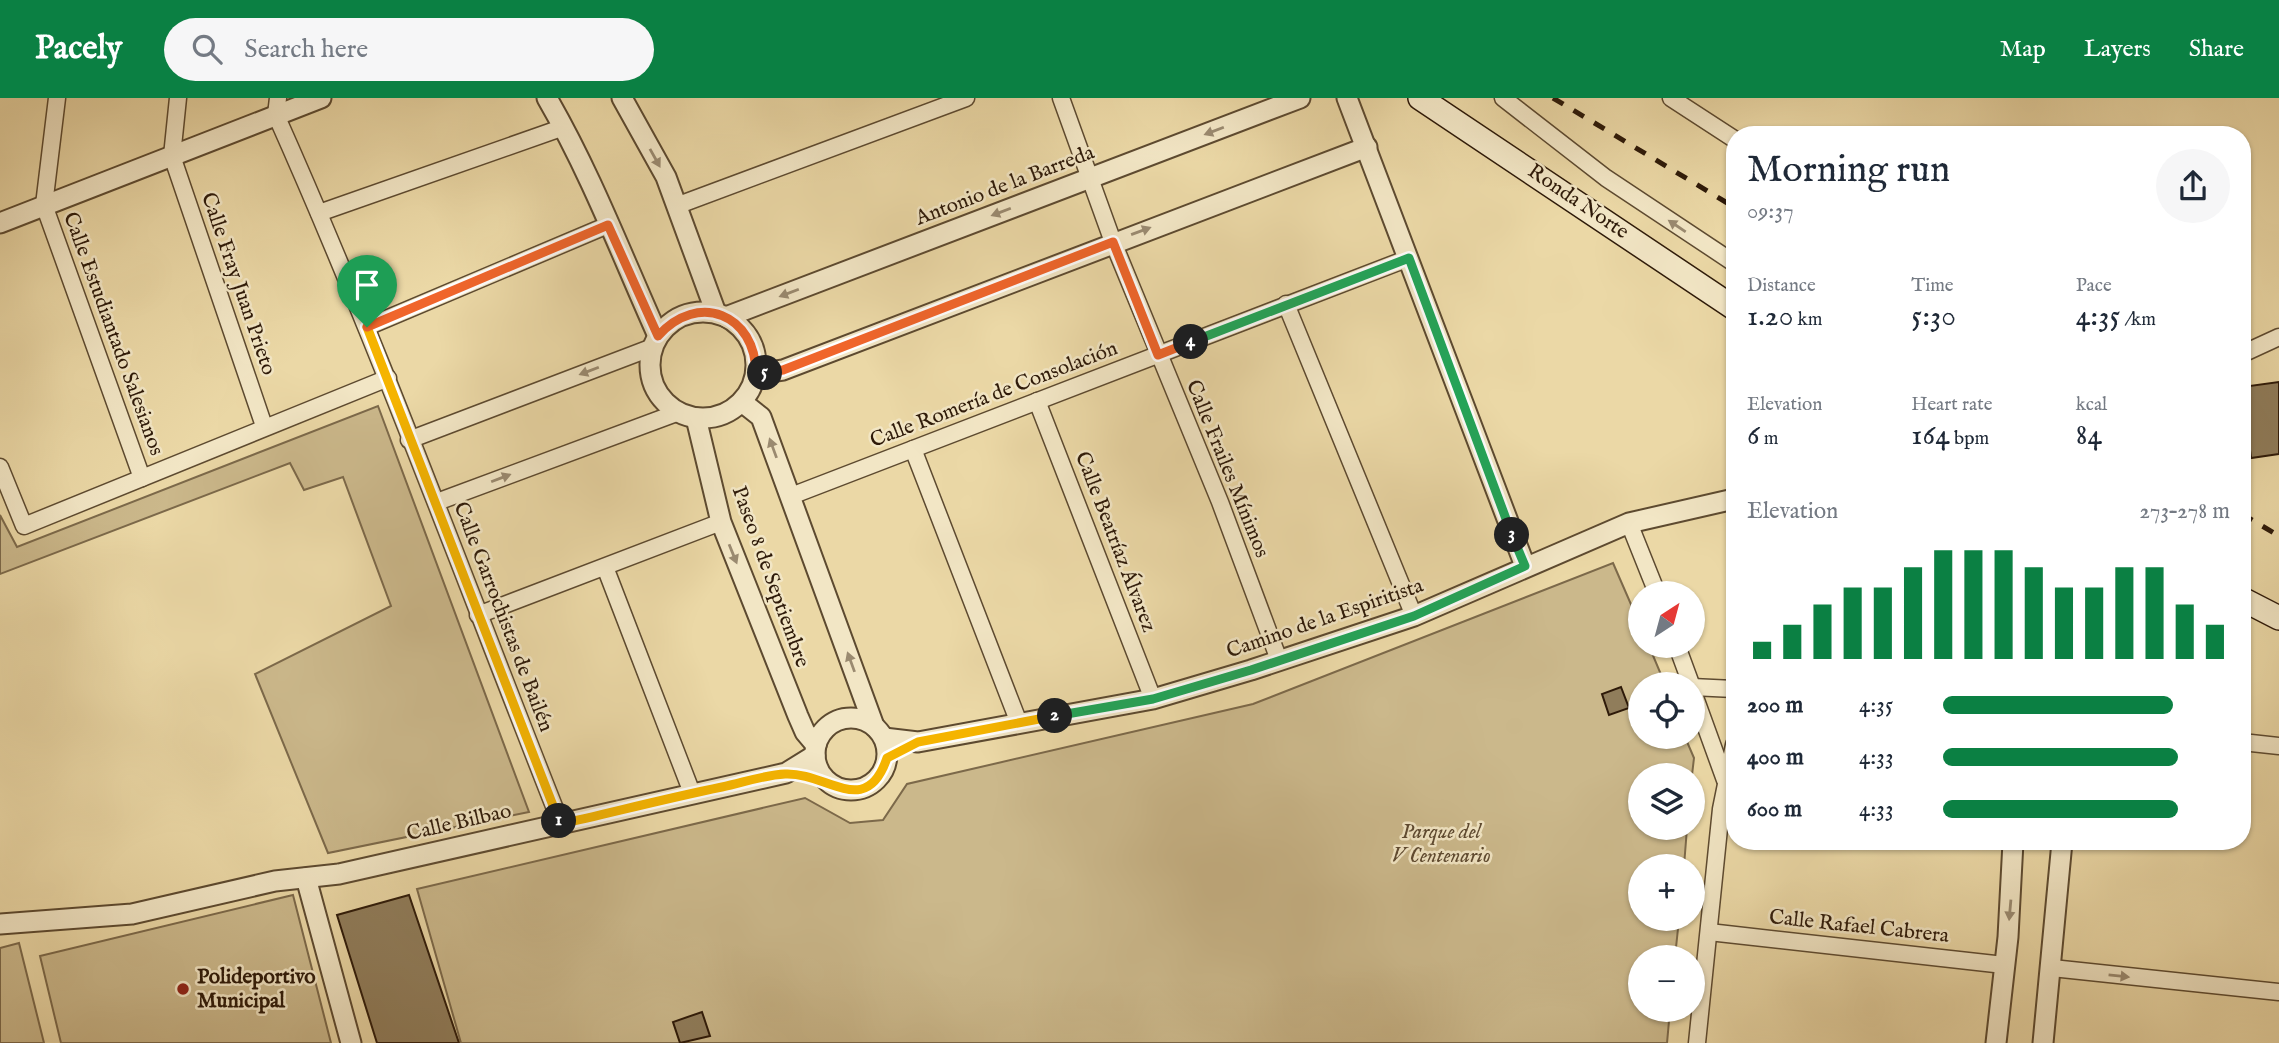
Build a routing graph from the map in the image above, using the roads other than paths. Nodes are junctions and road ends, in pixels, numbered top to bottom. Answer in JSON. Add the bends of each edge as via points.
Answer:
{"nodes":[{"id":1,"x":57,"y":98,"type":"edge"},
{"id":2,"x":178,"y":98,"type":"edge"},
{"id":3,"x":321,"y":98,"type":"edge"},
{"id":4,"x":547,"y":98,"type":"edge"},
{"id":5,"x":622,"y":98,"type":"edge"},
{"id":6,"x":966,"y":98,"type":"edge"},
{"id":7,"x":1061,"y":98,"type":"edge"},
{"id":8,"x":1300,"y":98,"type":"edge"},
{"id":9,"x":1347,"y":98,"type":"edge"},
{"id":10,"x":1420,"y":98,"type":"edge"},
{"id":11,"x":1503,"y":98,"type":"edge"},
{"id":12,"x":1671,"y":98,"type":"edge"},
{"id":13,"x":277,"y":107,"type":"edge"},
{"id":14,"x":564,"y":127,"type":"junction"},
{"id":15,"x":1726,"y":134,"type":"edge"},
{"id":16,"x":1367,"y":147,"type":"junction"},
{"id":17,"x":172,"y":156,"type":"junction"},
{"id":18,"x":1089,"y":179,"type":"junction"},
{"id":19,"x":44,"y":205,"type":"junction"},
{"id":20,"x":676,"y":206,"type":"junction"},
{"id":21,"x":319,"y":213,"type":"junction"},
{"id":22,"x":0,"y":222,"type":"edge"},
{"id":23,"x":608,"y":225,"type":"junction"},
{"id":24,"x":1113,"y":242,"type":"junction"},
{"id":25,"x":1409,"y":258,"type":"junction"},
{"id":26,"x":1726,"y":258,"type":"edge"},
{"id":27,"x":1726,"y":302,"type":"edge"},
{"id":28,"x":1286,"y":304,"type":"junction"},
{"id":29,"x":721,"y":315,"type":"junction"},
{"id":30,"x":367,"y":327,"type":"junction"},
{"id":31,"x":2279,"y":337,"type":"edge"},
{"id":32,"x":656,"y":342,"type":"junction"},
{"id":33,"x":2251,"y":350,"type":"edge"},
{"id":34,"x":1158,"y":355,"type":"junction"},
{"id":35,"x":756,"y":374,"type":"junction"},
{"id":36,"x":388,"y":378,"type":"junction"},
{"id":37,"x":1037,"y":401,"type":"junction"},
{"id":38,"x":742,"y":402,"type":"junction"},
{"id":39,"x":688,"y":415,"type":"junction"},
{"id":40,"x":264,"y":426,"type":"junction"},
{"id":41,"x":409,"y":440,"type":"junction"},
{"id":42,"x":913,"y":449,"type":"junction"},
{"id":43,"x":0,"y":467,"type":"edge"},
{"id":44,"x":142,"y":478,"type":"junction"},
{"id":45,"x":791,"y":496,"type":"junction"},
{"id":46,"x":1726,"y":501,"type":"edge"},
{"id":47,"x":437,"y":502,"type":"junction"},
{"id":48,"x":721,"y":522,"type":"junction"},
{"id":49,"x":1629,"y":523,"type":"junction"},
{"id":50,"x":1525,"y":566,"type":"junction"},
{"id":51,"x":605,"y":567,"type":"junction"},
{"id":52,"x":1652,"y":581,"type":"edge"},
{"id":53,"x":2251,"y":604,"type":"edge"},
{"id":54,"x":478,"y":615,"type":"junction"},
{"id":55,"x":1414,"y":616,"type":"junction"},
{"id":56,"x":2279,"y":618,"type":"edge"},
{"id":57,"x":1279,"y":660,"type":"junction"},
{"id":58,"x":1705,"y":688,"type":"edge"},
{"id":59,"x":1726,"y":689,"type":"edge"},
{"id":60,"x":1153,"y":699,"type":"junction"},
{"id":61,"x":1019,"y":723,"type":"junction"},
{"id":62,"x":1705,"y":724,"type":"edge"},
{"id":63,"x":882,"y":741,"type":"junction"},
{"id":64,"x":2251,"y":744,"type":"edge"},
{"id":65,"x":2279,"y":746,"type":"edge"},
{"id":66,"x":816,"y":750,"type":"junction"},
{"id":67,"x":786,"y":774,"type":"junction"},
{"id":68,"x":1726,"y":776,"type":"edge"},
{"id":69,"x":1725,"y":780,"type":"junction"},
{"id":70,"x":828,"y":782,"type":"junction"},
{"id":71,"x":1726,"y":790,"type":"edge"},
{"id":72,"x":692,"y":793,"type":"junction"},
{"id":73,"x":1726,"y":823,"type":"edge"},
{"id":74,"x":561,"y":824,"type":"junction"},
{"id":75,"x":2009,"y":850,"type":"edge"},
{"id":76,"x":2061,"y":850,"type":"edge"},
{"id":77,"x":306,"y":878,"type":"junction"},
{"id":78,"x":0,"y":924,"type":"edge"},
{"id":79,"x":1709,"y":932,"type":"junction"},
{"id":80,"x":2004,"y":965,"type":"junction"},
{"id":81,"x":2052,"y":968,"type":"junction"},
{"id":82,"x":2279,"y":992,"type":"edge"},
{"id":83,"x":351,"y":1043,"type":"edge"},
{"id":84,"x":1697,"y":1043,"type":"edge"},
{"id":85,"x":1996,"y":1043,"type":"edge"},
{"id":86,"x":2043,"y":1043,"type":"edge"}],
"edges":[{"from":1,"to":19,"type":"street"},
{"from":2,"to":17,"type":"street"},
{"from":3,"to":13,"type":"street"},
{"from":4,"to":14,"type":"street"},
{"from":5,"to":20,"type":"street","one_way":true,"via":[[666,177]]},
{"from":6,"to":20,"type":"street"},
{"from":7,"to":18,"type":"street","name":"Calle Frailes Mínimos"},
{"from":8,"to":18,"type":"street","name":"Antonio de la Barreda","one_way":true},
{"from":9,"to":16,"type":"street"},
{"from":10,"to":27,"type":"main road","name":"Ronda Norte"},
{"from":26,"to":11,"type":"street","one_way":true,"via":[[1606,178]]},
{"from":12,"to":15,"type":"street"},
{"from":13,"to":17,"type":"street"},
{"from":13,"to":21,"type":"street","name":"Calle Garrochistas de Bailén"},
{"from":14,"to":21,"type":"street"},
{"from":14,"to":23,"type":"street"},
{"from":24,"to":16,"type":"street","one_way":true},
{"from":16,"to":25,"type":"street"},
{"from":17,"to":19,"type":"street"},
{"from":17,"to":40,"type":"street","name":"Calle Fray Juan Prieto"},
{"from":18,"to":24,"type":"street","name":"Calle Frailes Mínimos"},
{"from":18,"to":29,"type":"street","name":"Antonio de la Barreda","one_way":true},
{"from":19,"to":22,"type":"street"},
{"from":19,"to":44,"type":"street","name":"Calle Estudiantado Salesianos"},
{"from":20,"to":29,"type":"street"},
{"from":21,"to":30,"type":"street","name":"Calle Garrochistas de Bailén"},
{"from":23,"to":30,"type":"street"},
{"from":23,"to":32,"type":"street"},
{"from":24,"to":34,"type":"street","name":"Calle Frailes Mínimos"},
{"from":24,"to":35,"type":"street","via":[[783,370]]},
{"from":25,"to":28,"type":"street","name":"Calle Romería de Consolación"},
{"from":25,"to":50,"type":"street"},
{"from":28,"to":34,"type":"street","name":"Calle Romería de Consolación"},
{"from":28,"to":55,"type":"street"},
{"from":29,"to":32,"type":"street","via":[[699,312],[683,316],[669,324]]},
{"from":29,"to":35,"type":"street","via":[[740,326],[750,340]]},
{"from":30,"to":36,"type":"street","name":"Calle Garrochistas de Bailén"},
{"from":31,"to":33,"type":"street"},
{"from":32,"to":39,"type":"street","via":[[650,362],[657,391],[667,404]]},
{"from":32,"to":41,"type":"street","one_way":true},
{"from":34,"to":37,"type":"street","name":"Calle Romería de Consolación"},
{"from":34,"to":57,"type":"street","name":"Calle Frailes Mínimos"},
{"from":35,"to":38,"type":"street"},
{"from":36,"to":40,"type":"street"},
{"from":36,"to":41,"type":"street","name":"Calle Garrochistas de Bailén"},
{"from":37,"to":42,"type":"street","name":"Calle Romería de Consolación"},
{"from":37,"to":60,"type":"street","name":"Calle Beatríaz Álvarez"},
{"from":38,"to":39,"type":"street","via":[[713,417]]},
{"from":45,"to":38,"type":"street","one_way":true,"via":[[761,417]]},
{"from":47,"to":39,"type":"street","one_way":true},
{"from":39,"to":48,"type":"street","name":"Paseo 8 de Septiembre"},
{"from":40,"to":44,"type":"street"},
{"from":41,"to":47,"type":"street","name":"Calle Garrochistas de Bailén"},
{"from":42,"to":45,"type":"street","name":"Calle Romería de Consolación"},
{"from":42,"to":61,"type":"street"},
{"from":43,"to":44,"type":"street","via":[[24,526]]},
{"from":63,"to":45,"type":"street","one_way":true},
{"from":46,"to":49,"type":"street","name":"Camino de la Espiritista"},
{"from":47,"to":54,"type":"street","name":"Calle Garrochistas de Bailén"},
{"from":48,"to":51,"type":"street"},
{"from":48,"to":66,"type":"street","name":"Paseo 8 de Septiembre","one_way":true,"via":[[798,716]]},
{"from":49,"to":50,"type":"street","name":"Camino de la Espiritista"},
{"from":49,"to":52,"type":"street"},
{"from":50,"to":55,"type":"street","name":"Camino de la Espiritista"},
{"from":51,"to":54,"type":"street"},
{"from":51,"to":72,"type":"street"},
{"from":53,"to":56,"type":"main road"},
{"from":54,"to":74,"type":"street","name":"Calle Garrochistas de Bailén"},
{"from":55,"to":57,"type":"street","name":"Camino de la Espiritista"},
{"from":57,"to":60,"type":"street","name":"Camino de la Espiritista"},
{"from":58,"to":59,"type":"street"},
{"from":60,"to":61,"type":"street","name":"Camino de la Espiritista"},
{"from":61,"to":63,"type":"street","name":"Camino de la Espiritista","via":[[918,742]]},
{"from":62,"to":69,"type":"street"},
{"from":63,"to":66,"type":"street","via":[[863,720],[843,719],[821,734]]},
{"from":63,"to":70,"type":"street","via":[[881,776],[863,789],[851,791]]},
{"from":64,"to":65,"type":"street"},
{"from":66,"to":67,"type":"street","name":"Calle Bilbao"},
{"from":66,"to":70,"type":"street","via":[[817,767]]},
{"from":67,"to":70,"type":"street","name":"Calle Bilbao"},
{"from":67,"to":72,"type":"street","name":"Calle Bilbao"},
{"from":68,"to":69,"type":"street"},
{"from":69,"to":71,"type":"street"},
{"from":72,"to":74,"type":"street","name":"Calle Bilbao"},
{"from":73,"to":79,"type":"street"},
{"from":74,"to":77,"type":"street","name":"Calle Bilbao"},
{"from":75,"to":80,"type":"street","one_way":true},
{"from":76,"to":81,"type":"street"},
{"from":77,"to":78,"type":"street","via":[[132,914]]},
{"from":77,"to":83,"type":"street"},
{"from":79,"to":80,"type":"street","name":"Calle Rafael Cabrera"},
{"from":79,"to":84,"type":"street"},
{"from":80,"to":85,"type":"street"},
{"from":81,"to":82,"type":"street","one_way":true},
{"from":81,"to":86,"type":"street"}]}
